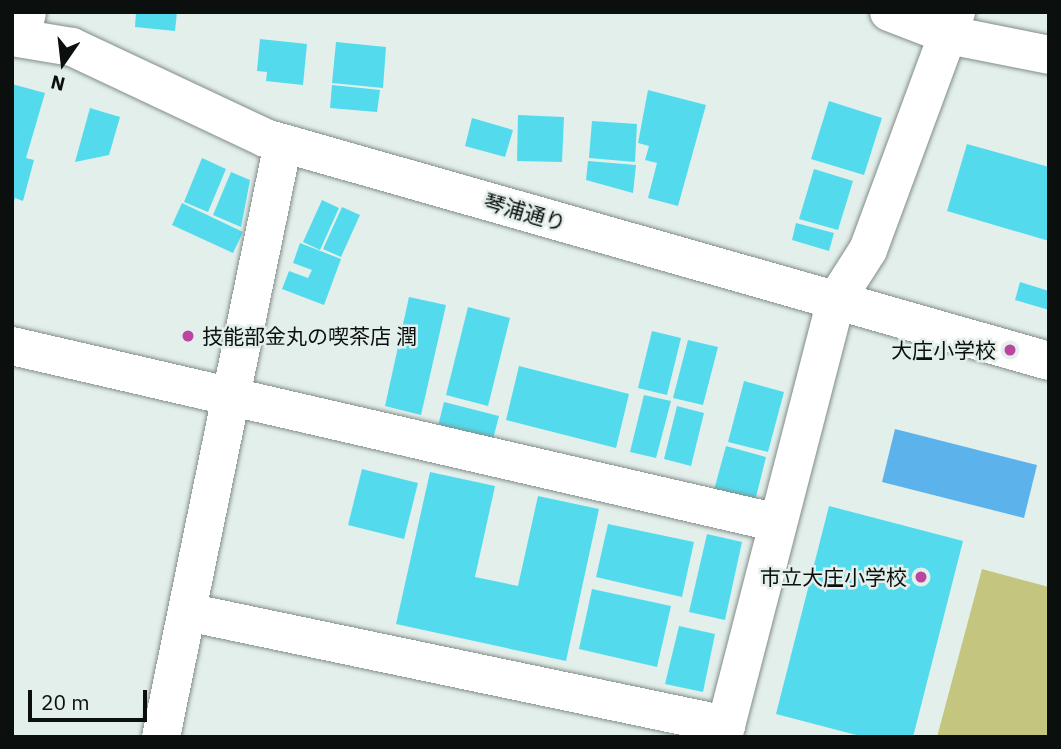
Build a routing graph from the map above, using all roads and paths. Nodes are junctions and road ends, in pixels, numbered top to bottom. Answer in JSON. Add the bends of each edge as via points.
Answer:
{"nodes":[{"id":1,"x":888,"y":12,"type":"edge"},
{"id":2,"x":952,"y":23,"type":"edge"},
{"id":3,"x":20,"y":29,"type":"edge"},
{"id":4,"x":1049,"y":55,"type":"edge"},
{"id":5,"x":283,"y":143,"type":"junction"},
{"id":6,"x":836,"y":300,"type":"junction"},
{"id":7,"x":12,"y":346,"type":"edge"},
{"id":8,"x":1049,"y":361,"type":"edge"},
{"id":9,"x":231,"y":396,"type":"junction"},
{"id":10,"x":778,"y":523,"type":"junction"},
{"id":11,"x":187,"y":612,"type":"junction"},
{"id":12,"x":725,"y":731,"type":"edge"},
{"id":13,"x":161,"y":737,"type":"edge"}],
"edges":[{"from":1,"to":2,"type":"street"},
{"from":2,"to":4,"type":"street"},
{"from":2,"to":6,"type":"street","via":[[868,250]]},
{"from":3,"to":5,"type":"street","name":"琴浦通り","via":[[72,47],[222,121]]},
{"from":5,"to":6,"type":"street","name":"琴浦通り"},
{"from":5,"to":9,"type":"street"},
{"from":6,"to":8,"type":"street","name":"琴浦通り"},
{"from":6,"to":10,"type":"street"},
{"from":7,"to":9,"type":"street"},
{"from":9,"to":10,"type":"street"},
{"from":9,"to":11,"type":"street"},
{"from":10,"to":12,"type":"street"},
{"from":11,"to":12,"type":"street"},
{"from":11,"to":13,"type":"street"}]}
